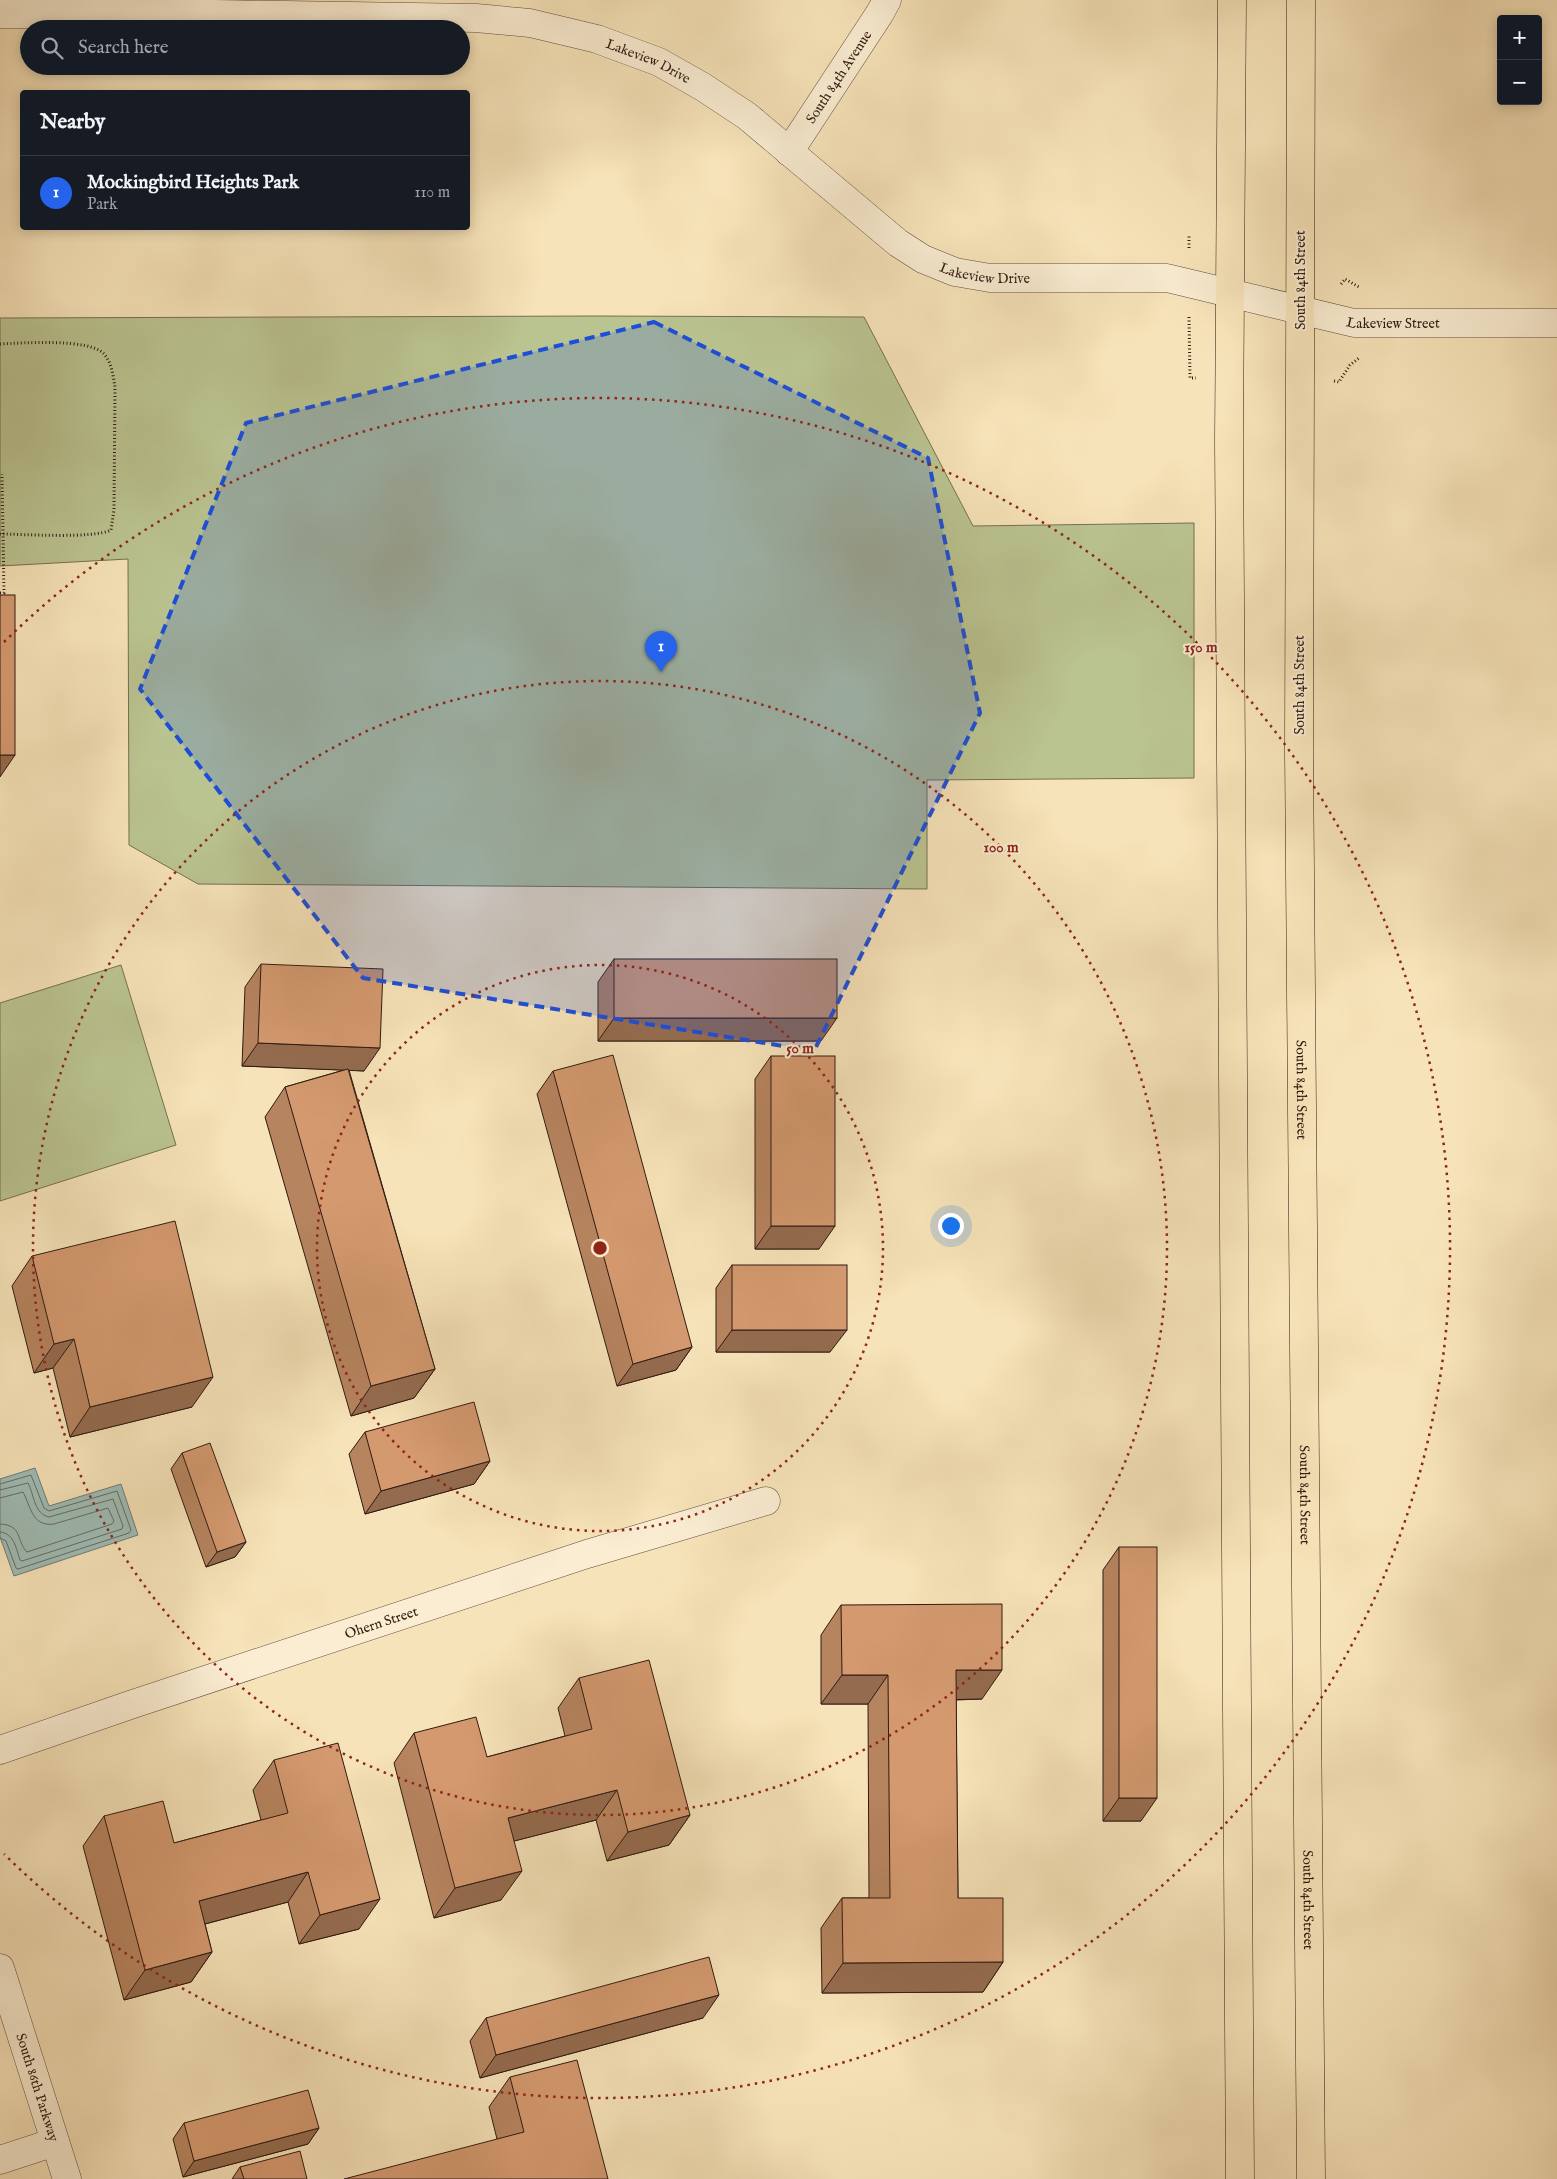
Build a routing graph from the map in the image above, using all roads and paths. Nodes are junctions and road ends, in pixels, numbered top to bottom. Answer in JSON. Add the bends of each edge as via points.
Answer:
{"nodes":[{"id":1,"x":887,"y":0,"type":"edge"},
{"id":2,"x":1232,"y":0,"type":"edge"},
{"id":3,"x":1301,"y":0,"type":"edge"},
{"id":4,"x":0,"y":14,"type":"edge"},
{"id":5,"x":789,"y":152,"type":"junction"},
{"id":6,"x":1232,"y":292,"type":"junction"},
{"id":7,"x":1299,"y":309,"type":"junction"},
{"id":8,"x":1557,"y":323,"type":"edge"},
{"id":9,"x":0,"y":344,"type":"edge"},
{"id":10,"x":2,"y":474,"type":"dead end"},
{"id":11,"x":2,"y":534,"type":"edge"},
{"id":12,"x":0,"y":593,"type":"edge"},
{"id":13,"x":766,"y":1501,"type":"dead end"},
{"id":14,"x":0,"y":1750,"type":"edge"},
{"id":15,"x":0,"y":1968,"type":"edge"},
{"id":16,"x":55,"y":2142,"type":"junction"},
{"id":17,"x":0,"y":2160,"type":"edge"},
{"id":18,"x":67,"y":2179,"type":"edge"},
{"id":19,"x":1240,"y":2179,"type":"edge"},
{"id":20,"x":1311,"y":2179,"type":"edge"}],
"edges":[{"from":1,"to":5,"type":"street","name":"South 84th Avenue"},
{"from":2,"to":6,"type":"main road"},
{"from":3,"to":7,"type":"main road","name":"South 84th Street"},
{"from":4,"to":5,"type":"street","name":"Lakeview Drive","via":[[456,18],[530,23],[597,38],[659,62],[747,116]]},
{"from":5,"to":6,"type":"street","name":"Lakeview Drive","via":[[898,242],[923,259],[955,272],[990,278],[1167,278]]},
{"from":6,"to":7,"type":"street","name":"Lakeview Street"},
{"from":6,"to":19,"type":"main road","via":[[1229,441]]},
{"from":7,"to":8,"type":"street","name":"Lakeview Street","via":[[1354,323]]},
{"from":7,"to":20,"type":"main road","name":"South 84th Street","via":[[1299,762]]},
{"from":9,"to":11,"type":"path","via":[[69,343],[99,350],[106,356],[115,387],[111,530],[77,535]]},
{"from":10,"to":11,"type":"path"},
{"from":11,"to":12,"type":"path","via":[[4,593]]},
{"from":13,"to":14,"type":"street","name":"Ohern Street","via":[[577,1557]]},
{"from":15,"to":16,"type":"street","name":"South 86th Parkway"},
{"from":16,"to":17,"type":"street"},
{"from":16,"to":18,"type":"street","name":"South 86th Parkway"}]}
